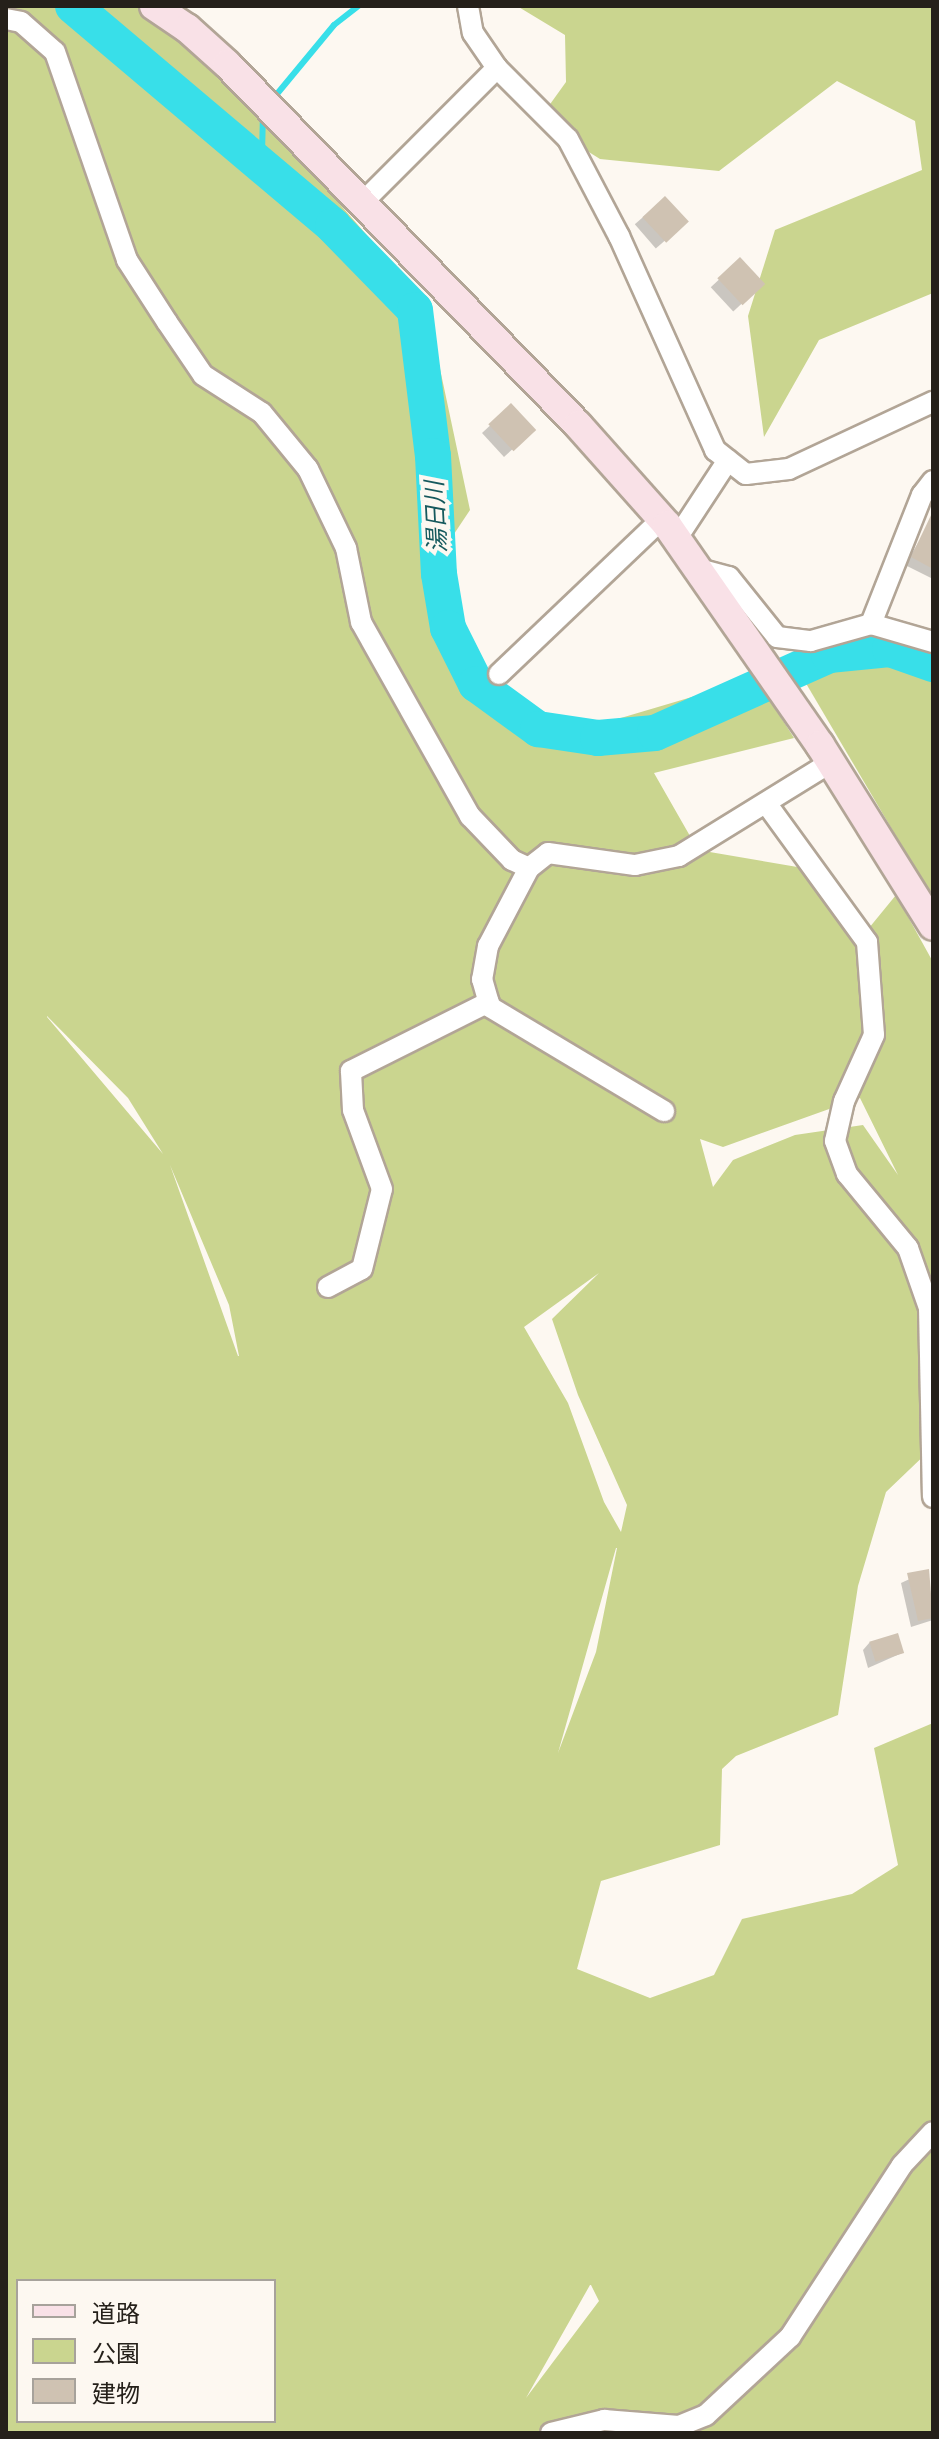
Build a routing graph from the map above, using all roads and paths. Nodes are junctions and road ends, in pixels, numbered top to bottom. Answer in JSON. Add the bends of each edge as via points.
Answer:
{"nodes":[{"id":1,"x":154,"y":6,"type":"edge"},
{"id":2,"x":468,"y":6,"type":"edge"},
{"id":3,"x":6,"y":19,"type":"edge"},
{"id":4,"x":497,"y":68,"type":"junction"},
{"id":5,"x":362,"y":203,"type":"junction"},
{"id":6,"x":933,"y":402,"type":"edge"},
{"id":7,"x":728,"y":460,"type":"junction"},
{"id":8,"x":933,"y":481,"type":"edge"},
{"id":9,"x":670,"y":528,"type":"junction"},
{"id":10,"x":702,"y":570,"type":"junction"},
{"id":11,"x":871,"y":624,"type":"junction"},
{"id":12,"x":933,"y":642,"type":"edge"},
{"id":13,"x":499,"y":674,"type":"dead end"},
{"id":14,"x":826,"y":753,"type":"junction"},
{"id":15,"x":766,"y":803,"type":"junction"},
{"id":16,"x":529,"y":868,"type":"junction"},
{"id":17,"x":933,"y":926,"type":"edge"},
{"id":18,"x":489,"y":1002,"type":"junction"},
{"id":19,"x":664,"y":1111,"type":"dead end"},
{"id":20,"x":328,"y":1287,"type":"dead end"},
{"id":21,"x":933,"y":1497,"type":"edge"},
{"id":22,"x":933,"y":2132,"type":"edge"},
{"id":23,"x":551,"y":2433,"type":"edge"}],
"edges":[{"from":1,"to":5,"type":"street","via":[[227,64]]},
{"from":2,"to":4,"type":"street","via":[[473,33]]},
{"from":3,"to":16,"type":"street","via":[[21,22],[55,52],[127,260],[203,375],[262,413],[308,469],[346,548],[361,622],[470,816],[512,860]]},
{"from":4,"to":5,"type":"street"},
{"from":4,"to":7,"type":"street","via":[[568,139],[619,236],[695,411],[715,450]]},
{"from":5,"to":9,"type":"street"},
{"from":6,"to":7,"type":"street","via":[[789,469],[746,474]]},
{"from":7,"to":9,"type":"street"},
{"from":8,"to":11,"type":"street","via":[[922,495]]},
{"from":9,"to":10,"type":"street"},
{"from":9,"to":13,"type":"street"},
{"from":10,"to":11,"type":"street","via":[[729,577],[777,637],[811,641]]},
{"from":10,"to":14,"type":"street"},
{"from":11,"to":12,"type":"street"},
{"from":14,"to":15,"type":"street"},
{"from":14,"to":17,"type":"street"},
{"from":15,"to":16,"type":"street","via":[[679,856],[635,865],[548,853]]},
{"from":15,"to":21,"type":"street","via":[[867,942],[874,1035],[844,1101],[835,1141],[847,1174],[908,1248],[929,1308]]},
{"from":16,"to":18,"type":"street","via":[[488,946],[482,979]]},
{"from":18,"to":19,"type":"street"},
{"from":18,"to":20,"type":"street","via":[[351,1071],[353,1110],[382,1189],[362,1269]]},
{"from":22,"to":23,"type":"street","via":[[902,2165],[790,2337],[706,2415],[679,2426],[604,2420]]}]}
